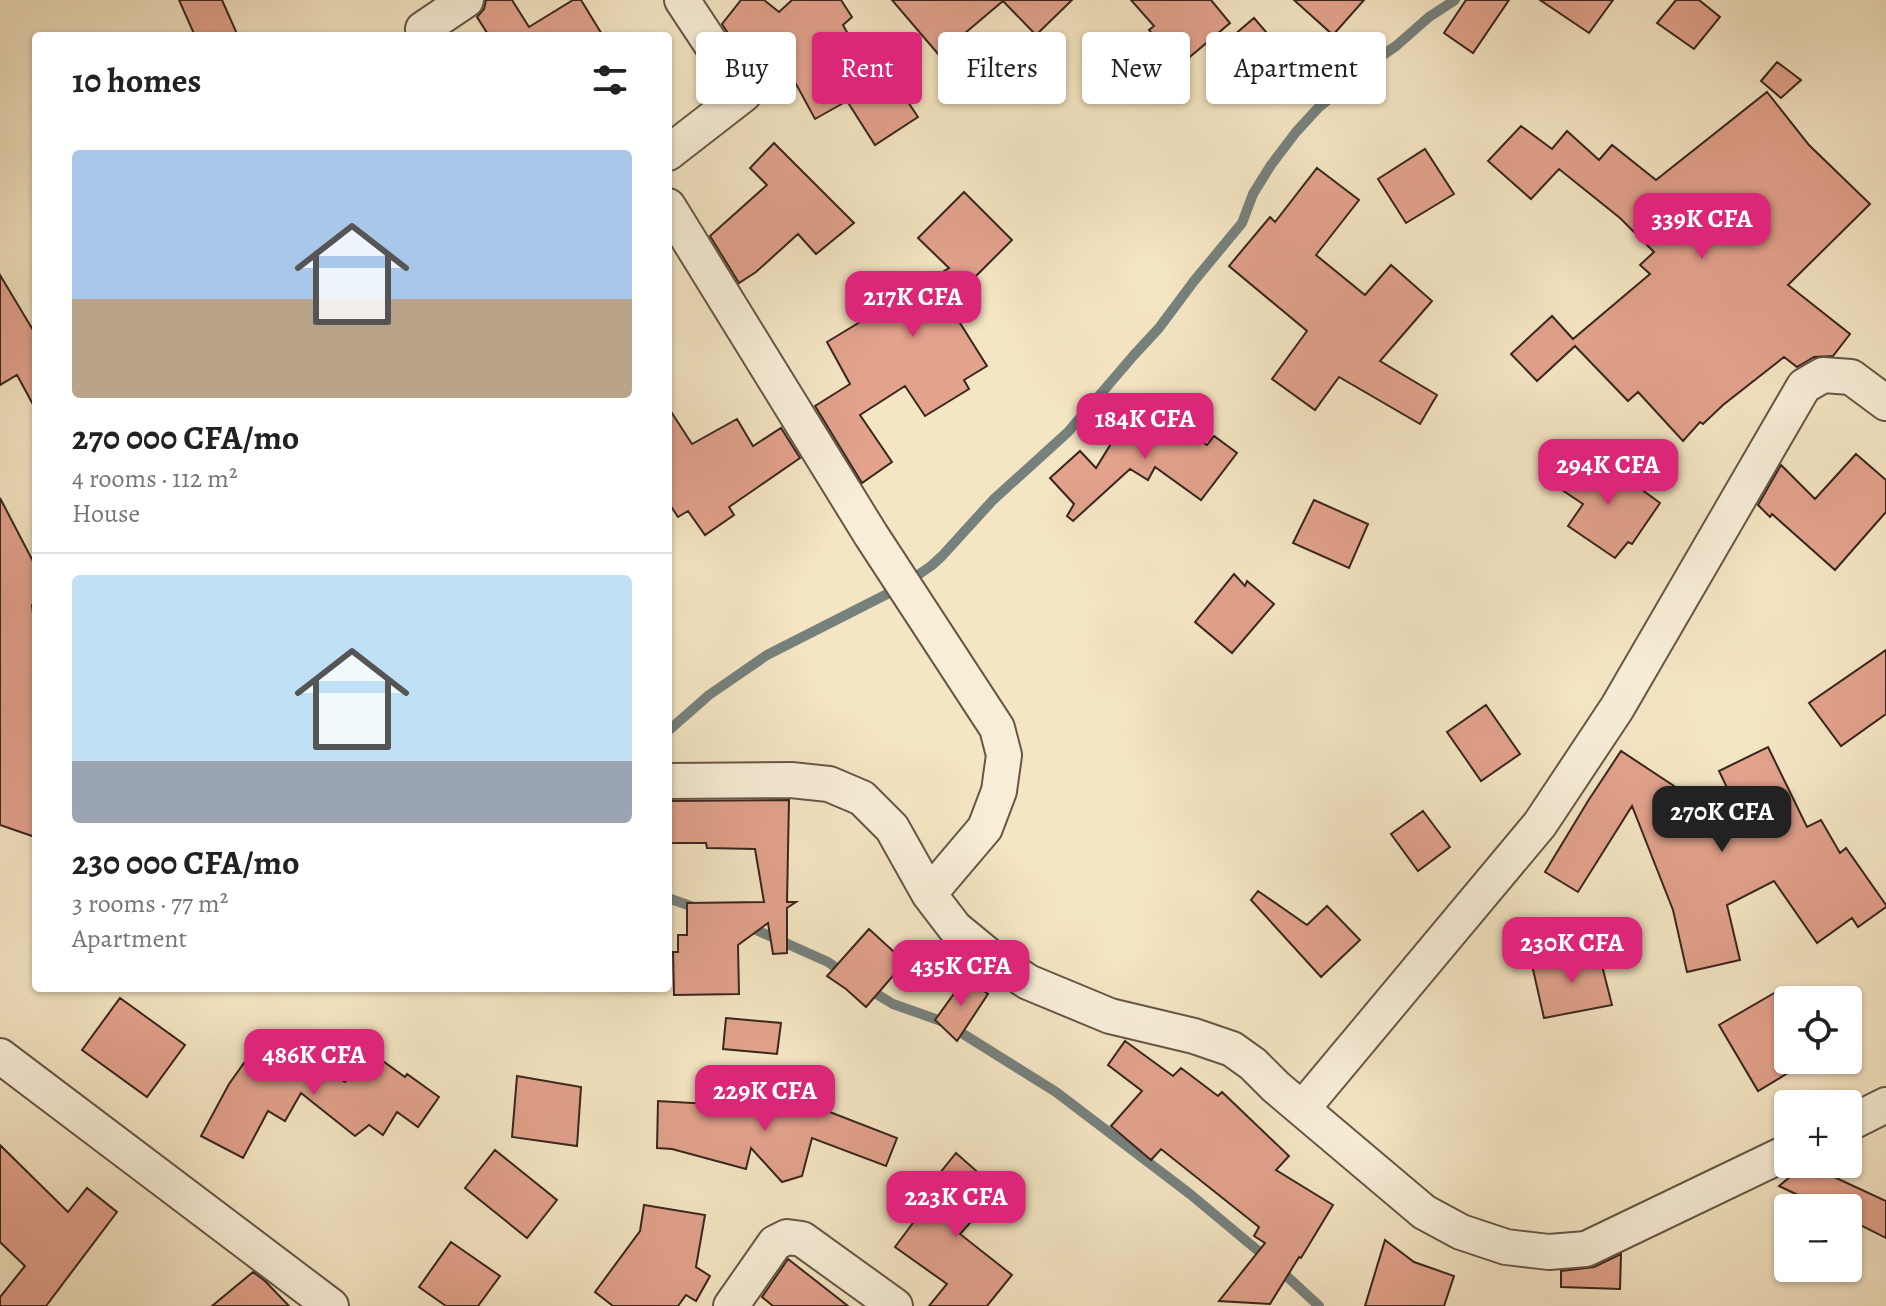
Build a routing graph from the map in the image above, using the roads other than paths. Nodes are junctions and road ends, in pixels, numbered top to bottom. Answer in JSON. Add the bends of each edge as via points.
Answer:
{"nodes":[{"id":1,"x":466,"y":0,"type":"edge"},
{"id":2,"x":682,"y":0,"type":"edge"},
{"id":3,"x":423,"y":29,"type":"dead end"},
{"id":4,"x":672,"y":150,"type":"edge"},
{"id":5,"x":672,"y":212,"type":"edge"},
{"id":6,"x":1886,"y":403,"type":"edge"},
{"id":7,"x":672,"y":781,"type":"edge"},
{"id":8,"x":929,"y":894,"type":"junction"},
{"id":9,"x":0,"y":1056,"type":"edge"},
{"id":10,"x":1886,"y":1105,"type":"edge"},
{"id":11,"x":1302,"y":1109,"type":"junction"},
{"id":12,"x":1862,"y":1117,"type":"edge"},
{"id":13,"x":1774,"y":1159,"type":"edge"},
{"id":14,"x":331,"y":1306,"type":"edge"},
{"id":15,"x":731,"y":1306,"type":"edge"},
{"id":16,"x":895,"y":1306,"type":"edge"}],
"edges":[{"from":1,"to":3,"type":"street"},
{"from":2,"to":4,"type":"street","via":[[744,94]]},
{"from":5,"to":8,"type":"street","via":[[997,728],[1004,755],[999,791],[985,828]]},
{"from":6,"to":11,"type":"street","via":[[1851,377],[1823,375],[1804,386],[1617,708],[1540,824]]},
{"from":7,"to":8,"type":"street","via":[[791,780],[829,784],[862,798],[892,828]]},
{"from":8,"to":11,"type":"street","via":[[955,928],[1028,982],[1110,1016],[1232,1049]]},
{"from":9,"to":14,"type":"street"},
{"from":10,"to":12,"type":"street"},
{"from":11,"to":13,"type":"street","via":[[1424,1212],[1506,1247],[1549,1252],[1586,1249]]},
{"from":15,"to":16,"type":"street","via":[[775,1243],[787,1237],[802,1239]]}]}
